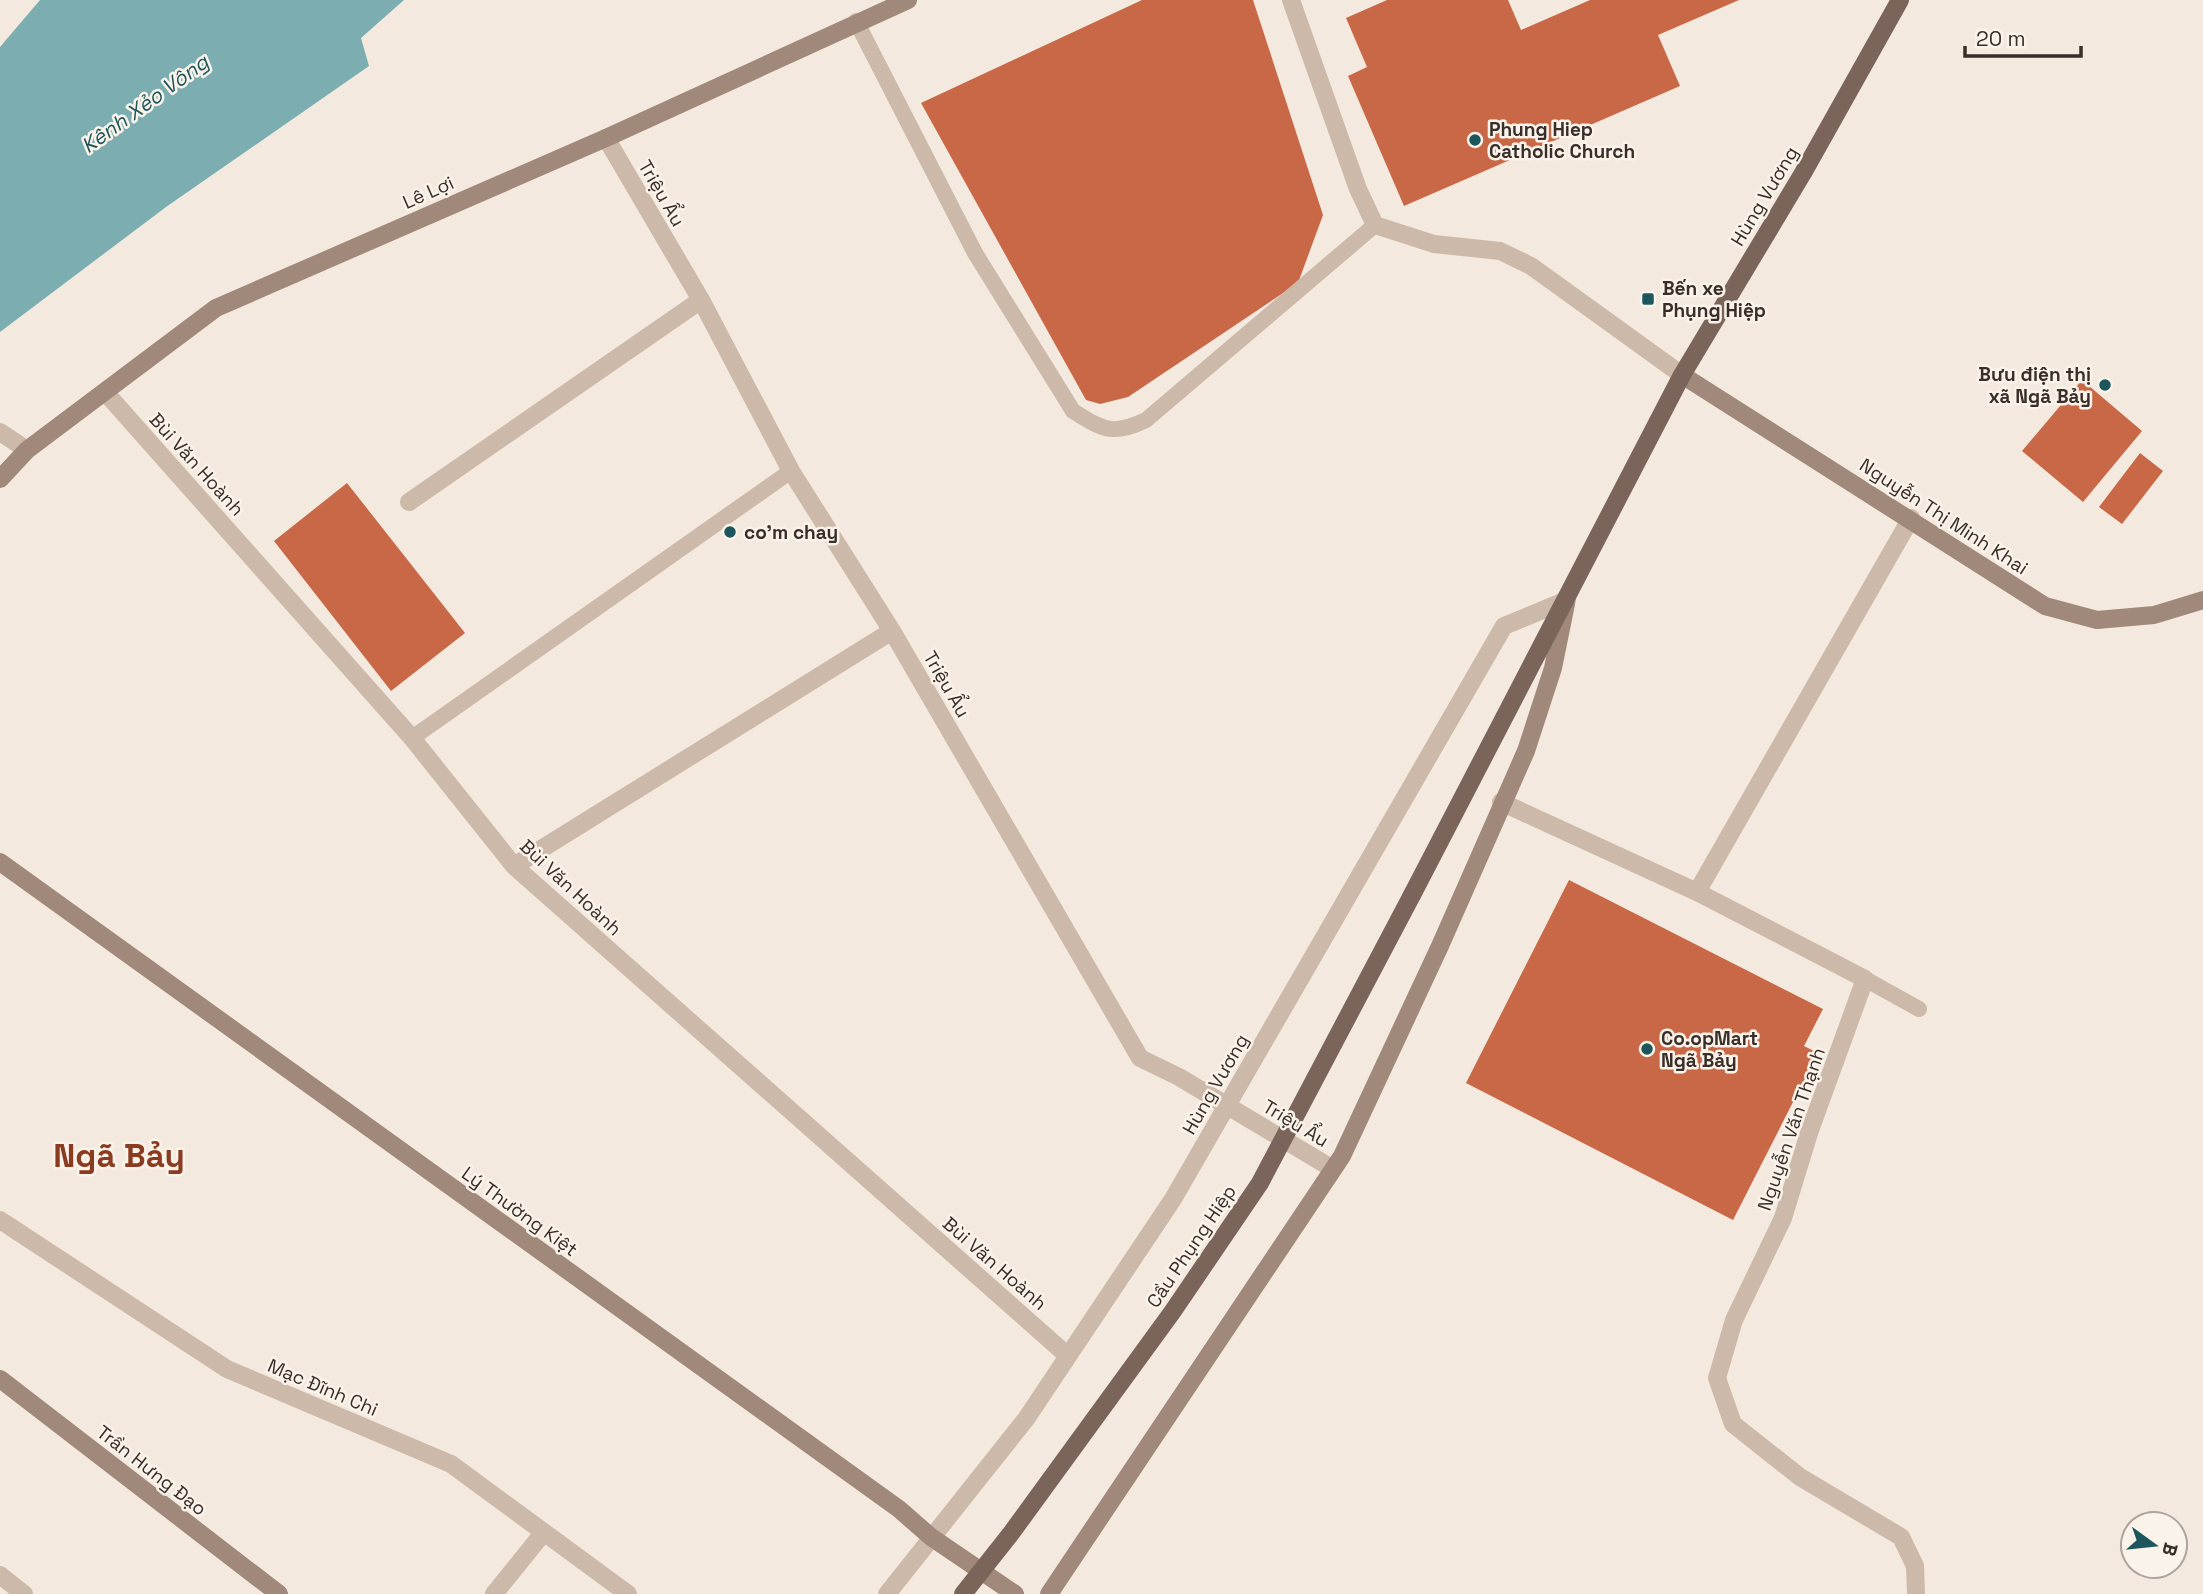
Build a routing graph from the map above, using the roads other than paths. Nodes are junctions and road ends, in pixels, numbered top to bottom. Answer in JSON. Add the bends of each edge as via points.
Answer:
{"nodes":[{"id":1,"x":908,"y":0,"type":"edge"},
{"id":2,"x":1291,"y":0,"type":"edge"},
{"id":3,"x":1900,"y":0,"type":"edge"},
{"id":4,"x":856,"y":21,"type":"junction"},
{"id":5,"x":606,"y":138,"type":"junction"},
{"id":6,"x":1375,"y":225,"type":"junction"},
{"id":7,"x":701,"y":300,"type":"junction"},
{"id":8,"x":1682,"y":375,"type":"junction"},
{"id":9,"x":105,"y":392,"type":"junction"},
{"id":10,"x":0,"y":432,"type":"edge"},
{"id":11,"x":27,"y":450,"type":"junction"},
{"id":12,"x":791,"y":471,"type":"junction"},
{"id":13,"x":0,"y":479,"type":"edge"},
{"id":14,"x":409,"y":502,"type":"dead end"},
{"id":15,"x":1911,"y":518,"type":"junction"},
{"id":16,"x":1567,"y":600,"type":"junction"},
{"id":17,"x":2203,"y":600,"type":"edge"},
{"id":18,"x":892,"y":631,"type":"junction"},
{"id":19,"x":412,"y":738,"type":"junction"},
{"id":20,"x":1501,"y":802,"type":"junction"},
{"id":21,"x":0,"y":862,"type":"edge"},
{"id":22,"x":514,"y":866,"type":"junction"},
{"id":23,"x":1697,"y":892,"type":"junction"},
{"id":24,"x":1412,"y":895,"type":"joint"},
{"id":25,"x":1866,"y":979,"type":"junction"},
{"id":26,"x":1919,"y":1009,"type":"dead end"},
{"id":27,"x":1227,"y":1106,"type":"junction"},
{"id":28,"x":1333,"y":1169,"type":"junction"},
{"id":29,"x":0,"y":1220,"type":"edge"},
{"id":30,"x":1068,"y":1356,"type":"junction"},
{"id":31,"x":0,"y":1379,"type":"edge"},
{"id":32,"x":544,"y":1532,"type":"junction"},
{"id":33,"x":931,"y":1537,"type":"junction"},
{"id":34,"x":0,"y":1575,"type":"edge"},
{"id":35,"x":24,"y":1594,"type":"edge"},
{"id":36,"x":279,"y":1594,"type":"edge"},
{"id":37,"x":494,"y":1594,"type":"edge"},
{"id":38,"x":628,"y":1594,"type":"edge"},
{"id":39,"x":887,"y":1594,"type":"edge"},
{"id":40,"x":963,"y":1594,"type":"edge"},
{"id":41,"x":1015,"y":1594,"type":"edge"},
{"id":42,"x":1049,"y":1594,"type":"edge"},
{"id":43,"x":1916,"y":1594,"type":"edge"}],
"edges":[{"from":1,"to":4,"type":"street","name":"Lê Lợi"},
{"from":2,"to":6,"type":"street"},
{"from":3,"to":8,"type":"main road","name":"Hùng Vương"},
{"from":4,"to":5,"type":"street","name":"Lê Lợi"},
{"from":4,"to":6,"type":"lane","via":[[975,253],[1073,411],[1098,426],[1123,431],[1146,420]]},
{"from":5,"to":7,"type":"street","name":"Triệu Ẩu"},
{"from":5,"to":9,"type":"street","name":"Lê Lợi","via":[[216,308]]},
{"from":6,"to":8,"type":"street","via":[[1434,244],[1500,251],[1531,266]]},
{"from":7,"to":12,"type":"street","name":"Triệu Ẩu"},
{"from":7,"to":14,"type":"street"},
{"from":8,"to":15,"type":"street","name":"Nguyễn Thị Minh Khai"},
{"from":8,"to":16,"type":"main road","name":"Hùng Vương"},
{"from":9,"to":11,"type":"street","name":"Lê Lợi"},
{"from":9,"to":19,"type":"street","name":"Bùi Văn Hoành"},
{"from":10,"to":11,"type":"street"},
{"from":11,"to":13,"type":"street","name":"Lê Lợi"},
{"from":12,"to":18,"type":"street","name":"Triệu Ẩu"},
{"from":12,"to":19,"type":"lane"},
{"from":15,"to":17,"type":"street","name":"Nguyễn Thị Minh Khai","via":[[2045,606],[2097,620],[2154,615]]},
{"from":15,"to":23,"type":"street"},
{"from":16,"to":20,"type":"street","name":"Hùng Vương","via":[[1549,680],[1526,751]]},
{"from":16,"to":24,"type":"main road","name":"Hùng Vương"},
{"from":16,"to":27,"type":"street","name":"Hùng Vương","via":[[1504,626]]},
{"from":18,"to":22,"type":"street"},
{"from":18,"to":27,"type":"street","name":"Triệu Ẩu","via":[[1140,1058]]},
{"from":19,"to":22,"type":"street","name":"Bùi Văn Hoành"},
{"from":20,"to":23,"type":"street"},
{"from":20,"to":28,"type":"street","name":"Hùng Vương","via":[[1440,946]]},
{"from":21,"to":33,"type":"street","name":"Lý Thường Kiệt","via":[[899,1509]]},
{"from":22,"to":30,"type":"street","name":"Bùi Văn Hoành"},
{"from":23,"to":25,"type":"street"},
{"from":24,"to":40,"type":"main road","name":"Cầu Phụng Hiệp","bridge":true,"via":[[1260,1183],[1164,1322]]},
{"from":25,"to":26,"type":"lane"},
{"from":25,"to":43,"type":"street","name":"Nguyễn Văn Thạnh","via":[[1808,1133],[1783,1218],[1734,1320],[1717,1378],[1733,1424],[1800,1477],[1901,1537],[1915,1566]]},
{"from":27,"to":28,"type":"street","name":"Triệu Ẩu"},
{"from":27,"to":30,"type":"street","name":"Hùng Vương","via":[[1173,1199]]},
{"from":28,"to":42,"type":"street","name":"Hùng Vương"},
{"from":29,"to":32,"type":"street","name":"Mạc Đĩnh Chi","via":[[227,1369],[452,1464]]},
{"from":30,"to":33,"type":"street","name":"Hùng Vương","via":[[1026,1419]]},
{"from":31,"to":36,"type":"street","name":"Trần Hưng Đạo"},
{"from":32,"to":37,"type":"street"},
{"from":32,"to":38,"type":"street","name":"Mạc Đĩnh Chi"},
{"from":33,"to":39,"type":"street","name":"Hùng Vương"},
{"from":33,"to":41,"type":"street","name":"Lý Thường Kiệt"},
{"from":34,"to":35,"type":"street"}]}
